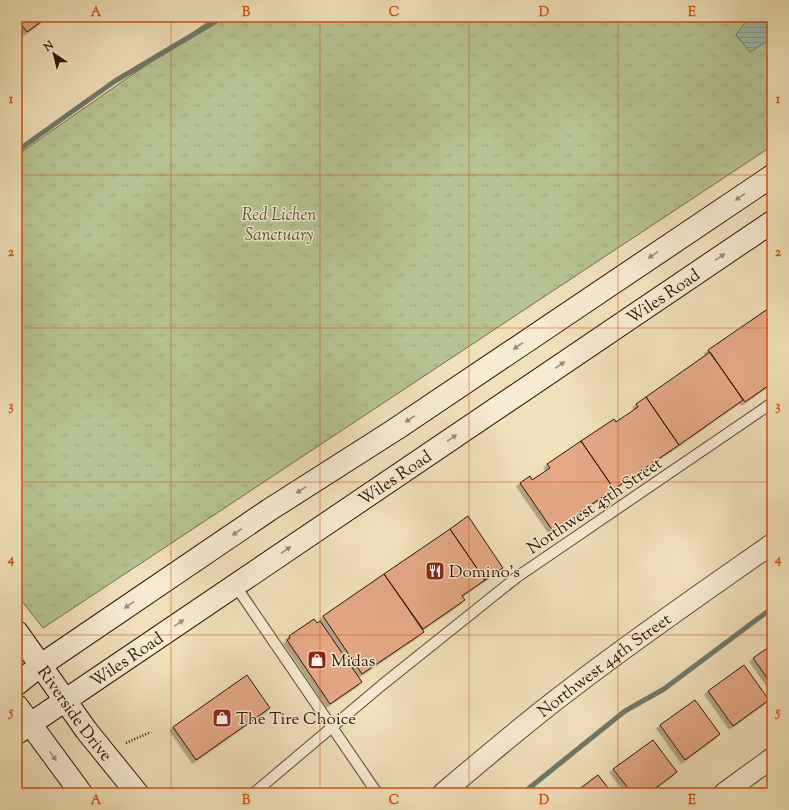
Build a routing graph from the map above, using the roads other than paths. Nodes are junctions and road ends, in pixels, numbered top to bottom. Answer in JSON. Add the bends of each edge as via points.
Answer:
{"nodes":[{"id":1,"x":772,"y":176,"type":"edge"},
{"id":2,"x":772,"y":222,"type":"edge"},
{"id":3,"x":772,"y":403,"type":"edge"},
{"id":4,"x":772,"y":544,"type":"edge"},
{"id":5,"x":235,"y":585,"type":"junction"},
{"id":6,"x":17,"y":632,"type":"edge"},
{"id":7,"x":41,"y":665,"type":"junction"},
{"id":8,"x":17,"y":684,"type":"edge"},
{"id":9,"x":66,"y":700,"type":"junction"},
{"id":10,"x":17,"y":706,"type":"edge"},
{"id":11,"x":332,"y":727,"type":"junction"},
{"id":12,"x":24,"y":728,"type":"edge"},
{"id":13,"x":772,"y":758,"type":"edge"},
{"id":14,"x":81,"y":793,"type":"edge"},
{"id":15,"x":137,"y":793,"type":"edge"},
{"id":16,"x":254,"y":793,"type":"edge"},
{"id":17,"x":377,"y":793,"type":"edge"},
{"id":18,"x":443,"y":793,"type":"edge"},
{"id":19,"x":724,"y":793,"type":"edge"}],
"edges":[{"from":1,"to":7,"type":"main road","one_way":true,"via":[[396,429],[269,510]]},
{"from":5,"to":2,"type":"main road","name":"Wiles Road","one_way":true},
{"from":3,"to":11,"type":"lane","name":"Northwest 45th Street","via":[[532,566]]},
{"from":4,"to":18,"type":"street","name":"Northwest 44th Street","via":[[577,684]]},
{"from":9,"to":5,"type":"main road","name":"Wiles Road","one_way":true},
{"from":5,"to":11,"type":"lane"},
{"from":6,"to":7,"type":"main road","name":"Riverside Drive"},
{"from":7,"to":8,"type":"main road"},
{"from":7,"to":9,"type":"main road","name":"Riverside Drive"},
{"from":9,"to":12,"type":"main road","name":"Wiles Road"},
{"from":9,"to":15,"type":"main road","name":"Riverside Drive","via":[[86,730]]},
{"from":10,"to":12,"type":"main road"},
{"from":11,"to":16,"type":"lane","name":"Northwest 45th Street"},
{"from":11,"to":17,"type":"lane"},
{"from":12,"to":14,"type":"main road","one_way":true,"via":[[52,756]]},
{"from":13,"to":19,"type":"street"}]}
